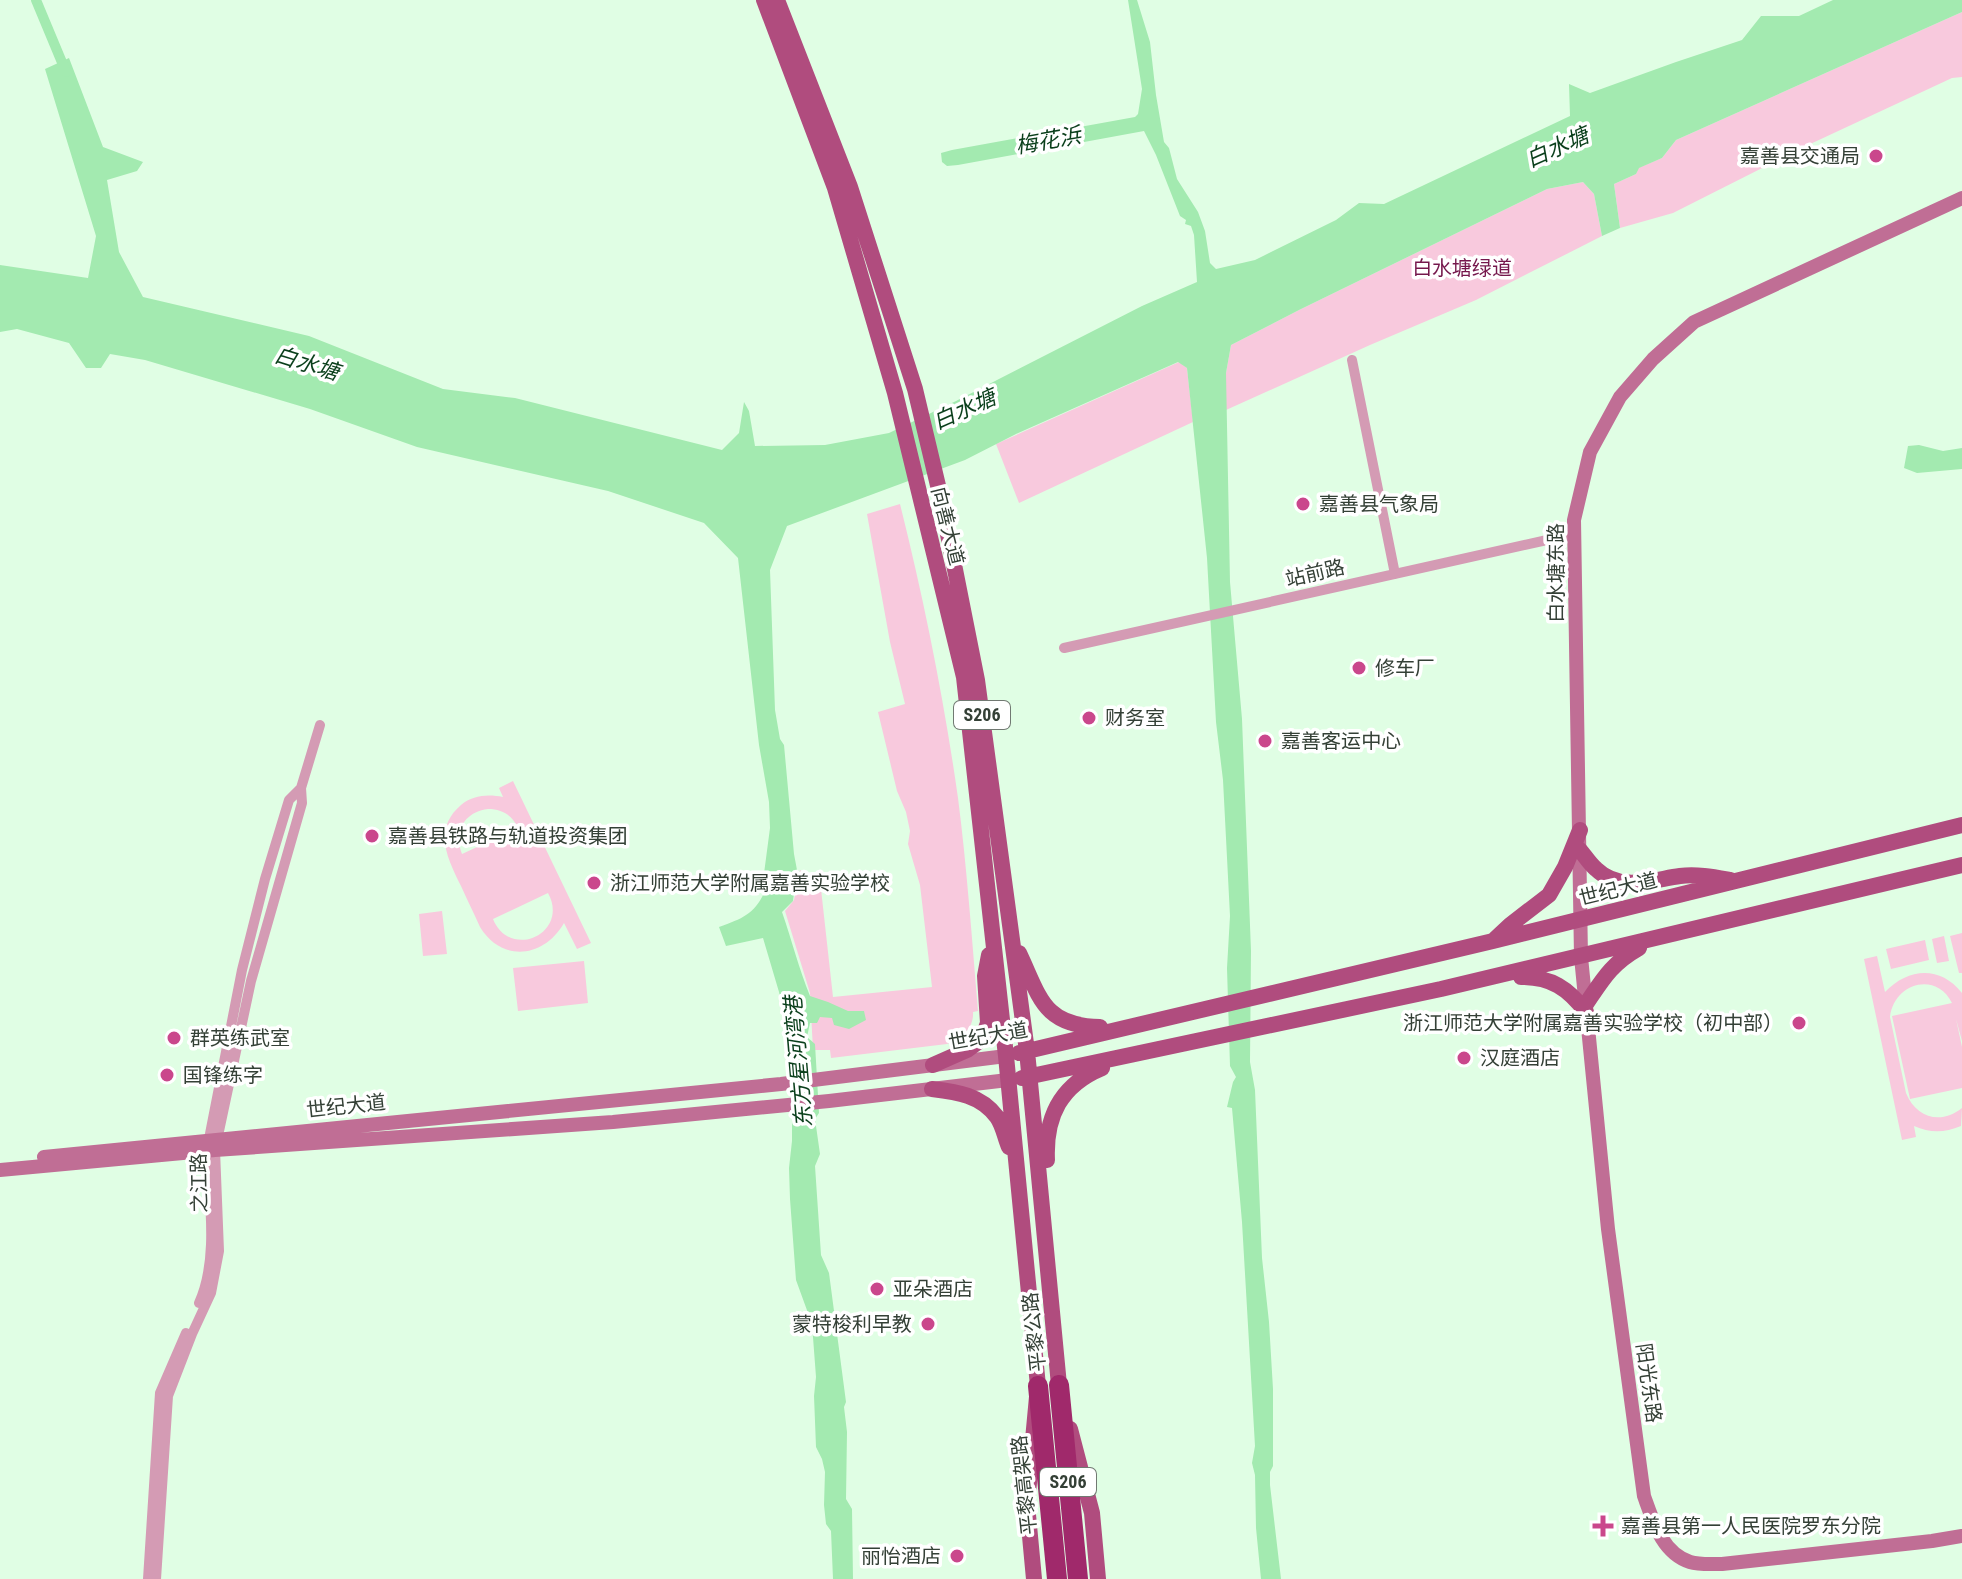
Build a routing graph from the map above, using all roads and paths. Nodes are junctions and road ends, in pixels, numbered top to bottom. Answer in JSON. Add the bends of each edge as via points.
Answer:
{"nodes":[{"id":1,"x":764,"y":0,"type":"edge"},
{"id":2,"x":777,"y":0,"type":"edge"},
{"id":3,"x":1961,"y":198,"type":"edge"},
{"id":4,"x":1352,"y":360,"type":"dead end"},
{"id":5,"x":1574,"y":534,"type":"junction"},
{"id":6,"x":1395,"y":574,"type":"junction"},
{"id":7,"x":1064,"y":648,"type":"dead end"},
{"id":8,"x":320,"y":725,"type":"dead end"},
{"id":9,"x":1960,"y":825,"type":"edge"},
{"id":10,"x":1580,"y":830,"type":"junction"},
{"id":11,"x":1580,"y":850,"type":"junction"},
{"id":12,"x":1961,"y":865,"type":"edge"},
{"id":13,"x":1735,"y":881,"type":"junction"},
{"id":14,"x":1581,"y":919,"type":"junction"},
{"id":15,"x":993,"y":938,"type":"junction"},
{"id":16,"x":1012,"y":939,"type":"junction"},
{"id":17,"x":1655,"y":939,"type":"junction"},
{"id":18,"x":1493,"y":941,"type":"junction"},
{"id":19,"x":1581,"y":957,"type":"junction"},
{"id":20,"x":1441,"y":989,"type":"junction"},
{"id":21,"x":1586,"y":1008,"type":"junction"},
{"id":22,"x":1125,"y":1027,"type":"junction"},
{"id":23,"x":1027,"y":1051,"type":"junction"},
{"id":24,"x":1132,"y":1055,"type":"junction"},
{"id":25,"x":1006,"y":1056,"type":"junction"},
{"id":26,"x":933,"y":1065,"type":"junction"},
{"id":27,"x":1029,"y":1077,"type":"junction"},
{"id":28,"x":1008,"y":1080,"type":"junction"},
{"id":29,"x":932,"y":1089,"type":"junction"},
{"id":30,"x":211,"y":1146,"type":"junction"},
{"id":31,"x":0,"y":1161,"type":"edge"},
{"id":32,"x":1017,"y":1164,"type":"junction"},
{"id":33,"x":0,"y":1170,"type":"edge"},
{"id":34,"x":1043,"y":1217,"type":"junction"},
{"id":35,"x":1049,"y":1385,"type":"junction"},
{"id":36,"x":1962,"y":1536,"type":"edge"},
{"id":37,"x":148,"y":1579,"type":"edge"},
{"id":38,"x":156,"y":1579,"type":"edge"},
{"id":39,"x":1034,"y":1579,"type":"edge"},
{"id":40,"x":1057,"y":1579,"type":"edge"},
{"id":41,"x":1078,"y":1579,"type":"edge"},
{"id":42,"x":1098,"y":1579,"type":"edge"}],
"edges":[{"from":1,"to":15,"type":"main road","name":"向善大道","number":"S206","via":[[835,188],[895,393],[964,677]]},
{"from":2,"to":16,"type":"main road","name":"向善大道","number":"S206","via":[[850,187],[915,389],[977,680]]},
{"from":3,"to":5,"type":"main road","name":"白水塘东路","via":[[1694,322],[1620,397],[1590,452]]},
{"from":4,"to":6,"type":"street"},
{"from":5,"to":6,"type":"street","name":"站前路"},
{"from":5,"to":10,"type":"main road","name":"白水塘东路"},
{"from":6,"to":7,"type":"street","name":"站前路"},
{"from":8,"to":30,"type":"street","name":"之江路"},
{"from":9,"to":13,"type":"main road","name":"世纪大道"},
{"from":10,"to":11,"type":"main road","name":"白水塘东路"},
{"from":10,"to":18,"type":"main road","via":[[1549,895]]},
{"from":11,"to":13,"type":"main road","via":[[1595,869],[1621,883],[1703,875]]},
{"from":11,"to":14,"type":"main road","name":"白水塘东路"},
{"from":12,"to":17,"type":"main road","name":"世纪大道"},
{"from":13,"to":14,"type":"main road","name":"世纪大道"},
{"from":14,"to":18,"type":"main road","name":"世纪大道"},
{"from":14,"to":19,"type":"main road","name":"阳光东路"},
{"from":15,"to":25,"type":"main road","name":"向善大道","number":"S206"},
{"from":15,"to":26,"type":"main road","via":[[985,976],[988,1023],[982,1039]]},
{"from":16,"to":22,"type":"main road","via":[[1040,1001],[1056,1017],[1079,1027]]},
{"from":16,"to":23,"type":"main road","name":"向善大道","number":"S206"},
{"from":17,"to":19,"type":"main road","name":"世纪大道"},
{"from":17,"to":21,"type":"main road","via":[[1620,959]]},
{"from":18,"to":22,"type":"main road","name":"世纪大道"},
{"from":19,"to":20,"type":"main road","name":"世纪大道"},
{"from":19,"to":21,"type":"main road","name":"阳光东路"},
{"from":20,"to":21,"type":"main road","via":[[1537,977],[1566,988]]},
{"from":20,"to":24,"type":"main road","name":"世纪大道"},
{"from":21,"to":36,"type":"main road","name":"阳光东路","via":[[1608,1229],[1644,1496],[1670,1551],[1691,1562],[1722,1564]]},
{"from":22,"to":23,"type":"main road","name":"世纪大道"},
{"from":23,"to":25,"type":"main road","name":"世纪大道"},
{"from":23,"to":27,"type":"main road","name":"向善大道","number":"S206"},
{"from":24,"to":27,"type":"main road","name":"世纪大道"},
{"from":24,"to":34,"type":"main road","via":[[1091,1072],[1059,1101],[1046,1140]]},
{"from":25,"to":26,"type":"main road","name":"世纪大道"},
{"from":25,"to":28,"type":"main road","name":"向善大道","number":"S206"},
{"from":26,"to":30,"type":"main road","name":"世纪大道"},
{"from":27,"to":28,"type":"main road","name":"世纪大道"},
{"from":27,"to":34,"type":"main road","name":"平黎公路","number":"S206"},
{"from":28,"to":29,"type":"main road","name":"世纪大道"},
{"from":28,"to":32,"type":"main road","name":"平黎公路","number":"S206"},
{"from":29,"to":30,"type":"main road","name":"世纪大道","via":[[613,1122]]},
{"from":29,"to":32,"type":"main road","via":[[959,1092],[988,1107],[999,1118]]},
{"from":30,"to":31,"type":"main road","name":"世纪大道"},
{"from":30,"to":33,"type":"main road","name":"世纪大道"},
{"from":30,"to":37,"type":"street","name":"之江路","via":[[211,1251],[205,1290],[160,1393]]},
{"from":30,"to":38,"type":"street","name":"之江路","via":[[219,1251],[211,1293],[168,1396]]},
{"from":32,"to":35,"type":"main road","name":"平黎公路","number":"S206"},
{"from":34,"to":35,"type":"main road","name":"平黎公路","number":"S206"},
{"from":35,"to":39,"type":"main road","name":"平黎公路","via":[[1027,1504]]},
{"from":35,"to":40,"type":"highway","name":"平黎高架路","number":"S206"},
{"from":35,"to":41,"type":"highway","number":"S206"},
{"from":35,"to":42,"type":"main road","name":"平黎公路","via":[[1092,1513]]}]}
